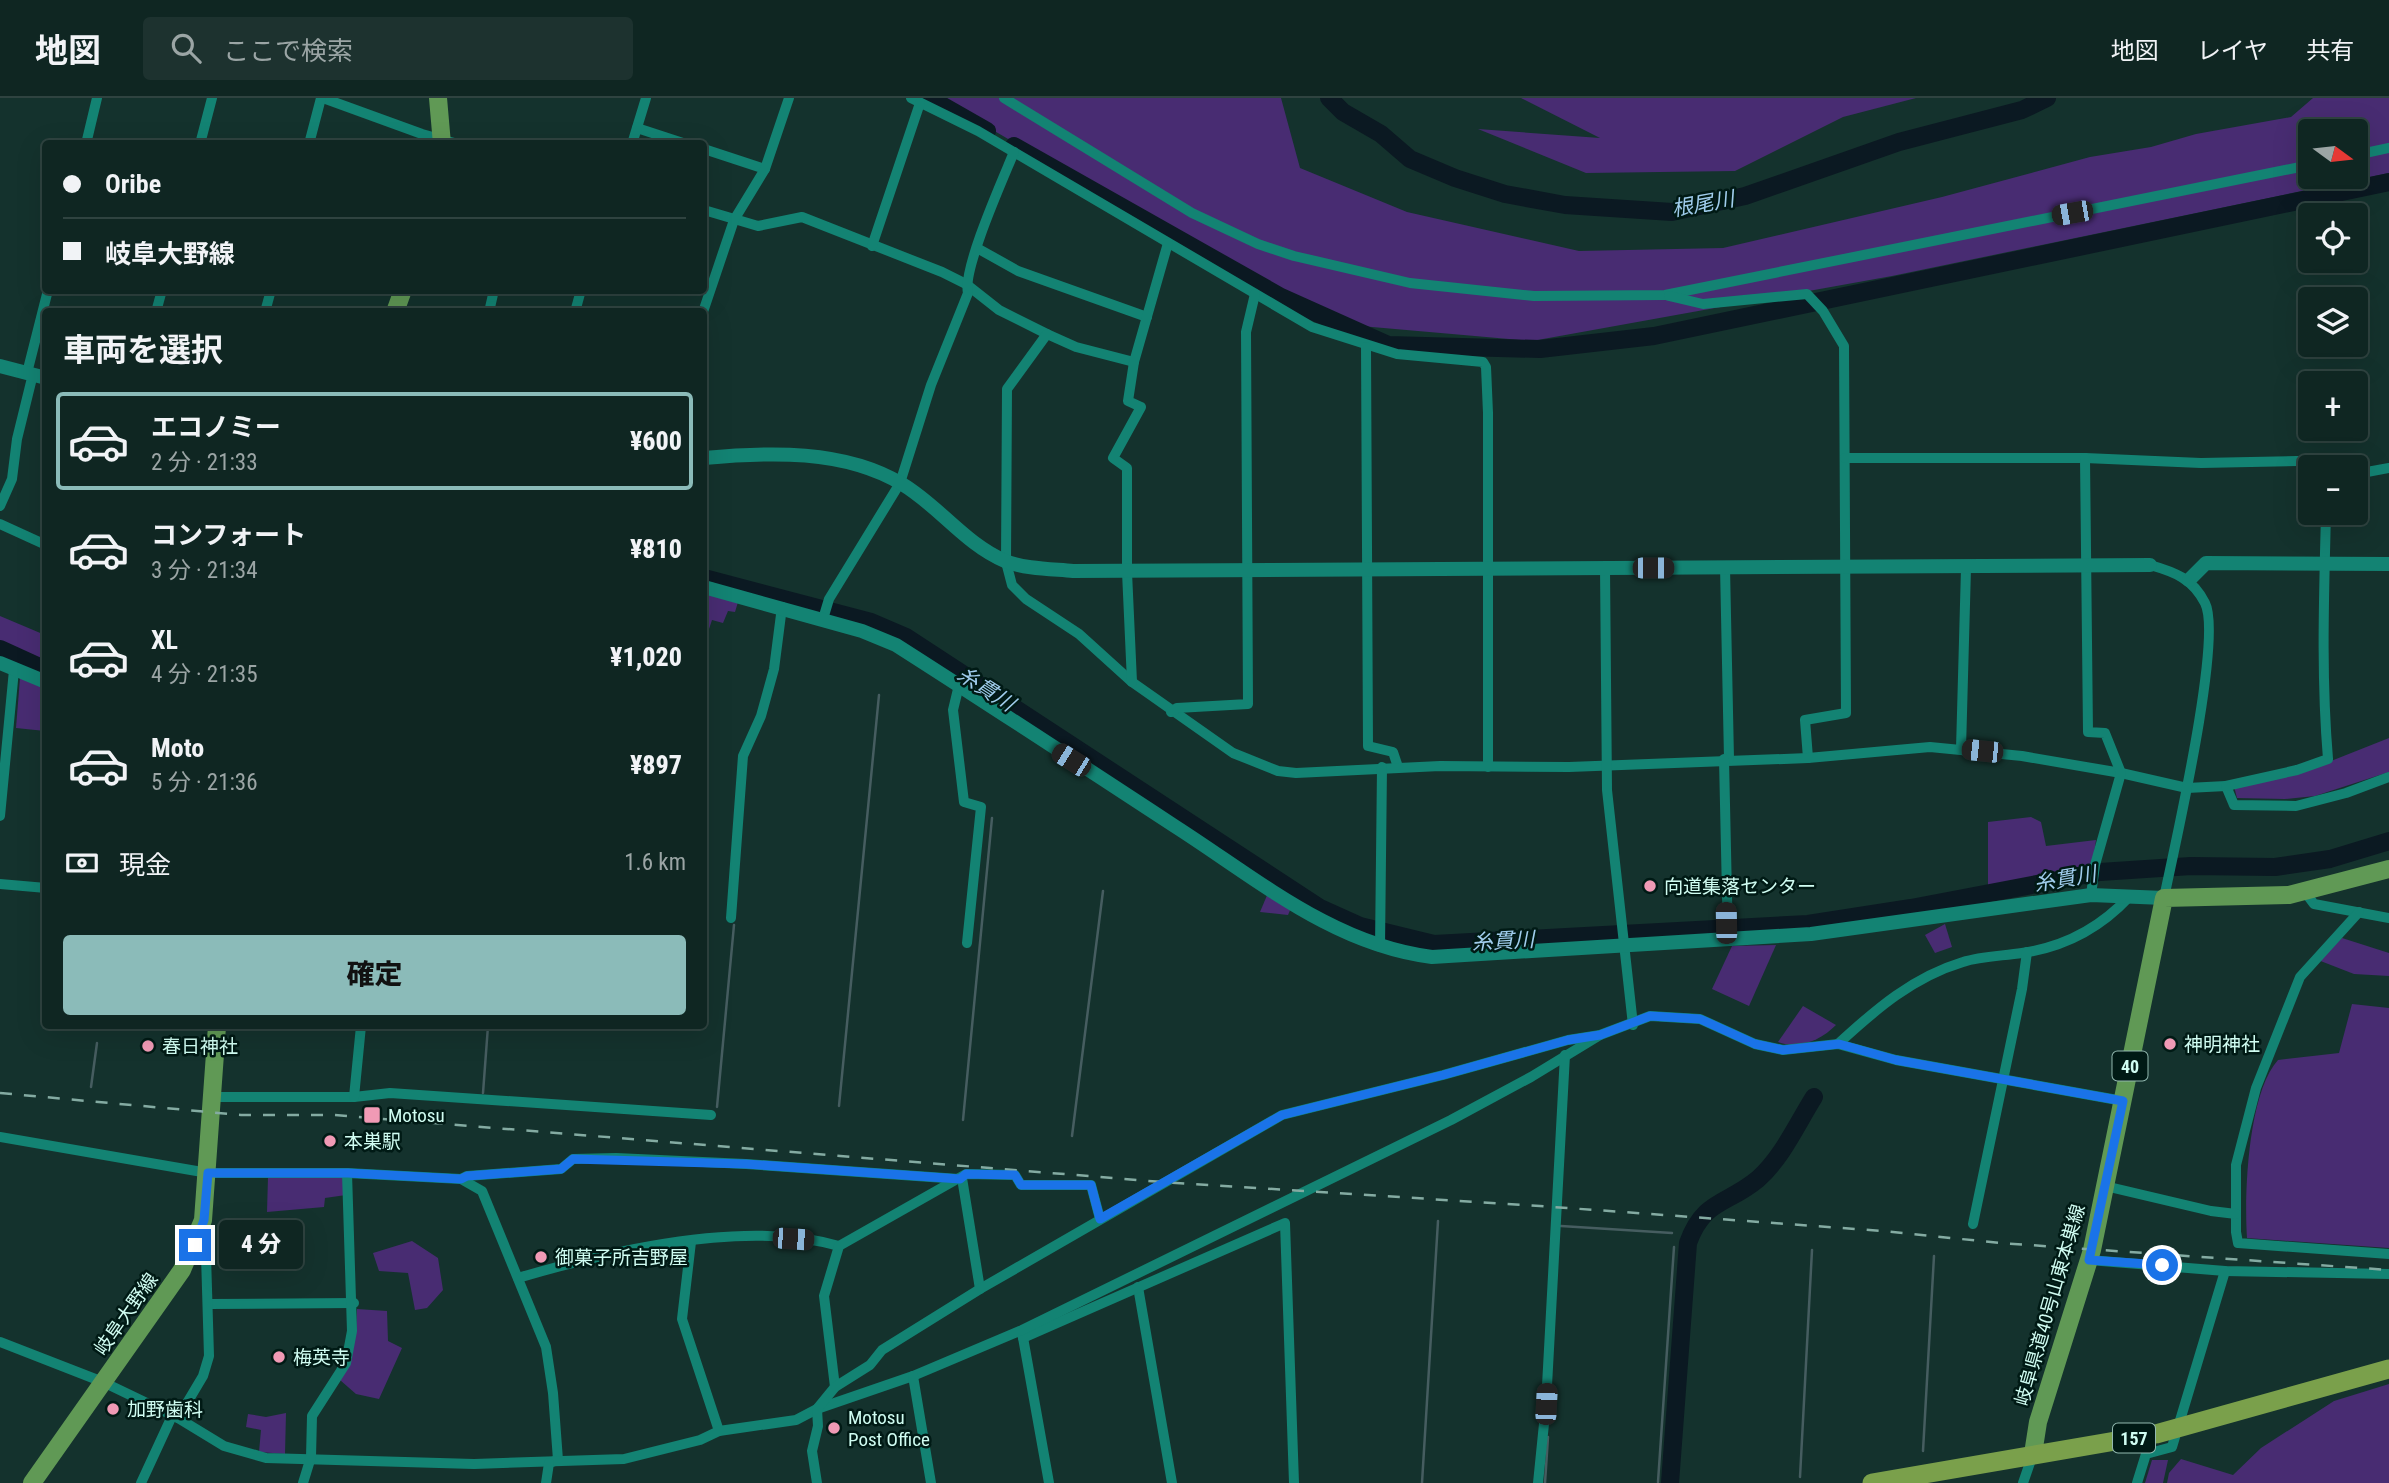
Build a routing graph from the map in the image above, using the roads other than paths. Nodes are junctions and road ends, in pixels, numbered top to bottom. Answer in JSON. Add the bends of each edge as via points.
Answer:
{"nodes":[{"id":1,"x":97,"y":98,"type":"edge"},
{"id":2,"x":212,"y":98,"type":"edge"},
{"id":3,"x":322,"y":98,"type":"edge"},
{"id":4,"x":438,"y":98,"type":"edge"},
{"id":5,"x":646,"y":98,"type":"edge"},
{"id":6,"x":789,"y":98,"type":"edge"},
{"id":7,"x":1004,"y":98,"type":"edge"},
{"id":8,"x":915,"y":100,"type":"edge"},
{"id":9,"x":637,"y":128,"type":"junction"},
{"id":10,"x":87,"y":140,"type":"edge"},
{"id":11,"x":201,"y":140,"type":"edge"},
{"id":12,"x":310,"y":140,"type":"edge"},
{"id":13,"x":441,"y":140,"type":"edge"},
{"id":14,"x":447,"y":140,"type":"edge"},
{"id":15,"x":633,"y":140,"type":"edge"},
{"id":16,"x":674,"y":140,"type":"edge"},
{"id":17,"x":2389,"y":148,"type":"edge"},
{"id":18,"x":707,"y":150,"type":"edge"},
{"id":19,"x":1013,"y":152,"type":"junction"},
{"id":20,"x":2368,"y":152,"type":"edge"},
{"id":21,"x":2298,"y":166,"type":"edge"},
{"id":22,"x":765,"y":169,"type":"junction"},
{"id":23,"x":707,"y":211,"type":"edge"},
{"id":24,"x":734,"y":219,"type":"junction"},
{"id":25,"x":1168,"y":243,"type":"junction"},
{"id":26,"x":872,"y":246,"type":"junction"},
{"id":27,"x":977,"y":248,"type":"junction"},
{"id":28,"x":966,"y":284,"type":"junction"},
{"id":29,"x":1255,"y":294,"type":"junction"},
{"id":30,"x":1665,"y":295,"type":"junction"},
{"id":31,"x":704,"y":308,"type":"edge"},
{"id":32,"x":1147,"y":317,"type":"junction"},
{"id":33,"x":42,"y":329,"type":"edge"},
{"id":34,"x":1047,"y":334,"type":"junction"},
{"id":35,"x":1366,"y":347,"type":"junction"},
{"id":36,"x":1134,"y":362,"type":"junction"},
{"id":37,"x":0,"y":366,"type":"edge"},
{"id":38,"x":35,"y":375,"type":"edge"},
{"id":39,"x":707,"y":458,"type":"edge"},
{"id":40,"x":1845,"y":458,"type":"junction"},
{"id":41,"x":2085,"y":458,"type":"junction"},
{"id":42,"x":2298,"y":463,"type":"edge"},
{"id":43,"x":2389,"y":468,"type":"edge"},
{"id":44,"x":2368,"y":472,"type":"edge"},
{"id":45,"x":900,"y":482,"type":"junction"},
{"id":46,"x":0,"y":506,"type":"edge"},
{"id":47,"x":0,"y":524,"type":"edge"},
{"id":48,"x":2326,"y":525,"type":"edge"},
{"id":49,"x":42,"y":543,"type":"edge"},
{"id":50,"x":1006,"y":562,"type":"junction"},
{"id":51,"x":2325,"y":564,"type":"junction"},
{"id":52,"x":2389,"y":564,"type":"edge"},
{"id":53,"x":2087,"y":565,"type":"junction"},
{"id":54,"x":2150,"y":565,"type":"joint"},
{"id":55,"x":1846,"y":566,"type":"junction"},
{"id":56,"x":1605,"y":568,"type":"junction"},
{"id":57,"x":1725,"y":568,"type":"junction"},
{"id":58,"x":1966,"y":568,"type":"junction"},
{"id":59,"x":1486,"y":569,"type":"junction"},
{"id":60,"x":1366,"y":570,"type":"junction"},
{"id":61,"x":1246,"y":571,"type":"junction"},
{"id":62,"x":1127,"y":572,"type":"junction"},
{"id":63,"x":2189,"y":580,"type":"junction"},
{"id":64,"x":707,"y":588,"type":"edge"},
{"id":65,"x":782,"y":607,"type":"junction"},
{"id":66,"x":825,"y":612,"type":"junction"},
{"id":67,"x":0,"y":663,"type":"edge"},
{"id":68,"x":14,"y":670,"type":"junction"},
{"id":69,"x":42,"y":680,"type":"edge"},
{"id":70,"x":1132,"y":682,"type":"junction"},
{"id":71,"x":959,"y":685,"type":"junction"},
{"id":72,"x":1171,"y":712,"type":"junction"},
{"id":73,"x":1961,"y":749,"type":"junction"},
{"id":74,"x":1808,"y":758,"type":"junction"},
{"id":75,"x":1727,"y":759,"type":"junction"},
{"id":76,"x":1606,"y":765,"type":"junction"},
{"id":77,"x":1398,"y":766,"type":"junction"},
{"id":78,"x":1382,"y":767,"type":"junction"},
{"id":79,"x":1488,"y":767,"type":"junction"},
{"id":80,"x":2121,"y":773,"type":"junction"},
{"id":81,"x":2389,"y":777,"type":"edge"},
{"id":82,"x":2226,"y":786,"type":"junction"},
{"id":83,"x":2187,"y":788,"type":"junction"},
{"id":84,"x":0,"y":816,"type":"edge"},
{"id":85,"x":2389,"y":869,"type":"edge"},
{"id":86,"x":0,"y":884,"type":"edge"},
{"id":87,"x":42,"y":888,"type":"edge"},
{"id":88,"x":2091,"y":889,"type":"junction"},
{"id":89,"x":2305,"y":892,"type":"junction"},
{"id":90,"x":2129,"y":897,"type":"junction"},
{"id":91,"x":2164,"y":898,"type":"junction"},
{"id":92,"x":2359,"y":912,"type":"junction"},
{"id":93,"x":731,"y":918,"type":"dead end"},
{"id":94,"x":2389,"y":918,"type":"edge"},
{"id":95,"x":1727,"y":932,"type":"junction"},
{"id":96,"x":1380,"y":937,"type":"junction"},
{"id":97,"x":1624,"y":938,"type":"junction"},
{"id":98,"x":967,"y":943,"type":"dead end"},
{"id":99,"x":2026,"y":952,"type":"junction"},
{"id":100,"x":1633,"y":1025,"type":"junction"},
{"id":101,"x":217,"y":1029,"type":"edge"},
{"id":102,"x":361,"y":1029,"type":"edge"},
{"id":103,"x":1600,"y":1035,"type":"junction"},
{"id":104,"x":1837,"y":1044,"type":"junction"},
{"id":105,"x":1565,"y":1055,"type":"junction"},
{"id":106,"x":2004,"y":1079,"type":"junction"},
{"id":107,"x":211,"y":1097,"type":"junction"},
{"id":108,"x":354,"y":1097,"type":"junction"},
{"id":109,"x":2123,"y":1101,"type":"junction"},
{"id":110,"x":711,"y":1115,"type":"dead end"},
{"id":111,"x":0,"y":1137,"type":"edge"},
{"id":112,"x":208,"y":1173,"type":"junction"},
{"id":113,"x":348,"y":1173,"type":"junction"},
{"id":114,"x":461,"y":1179,"type":"junction"},
{"id":115,"x":961,"y":1179,"type":"junction"},
{"id":116,"x":2105,"y":1186,"type":"junction"},
{"id":117,"x":2235,"y":1214,"type":"junction"},
{"id":118,"x":1100,"y":1219,"type":"junction"},
{"id":119,"x":204,"y":1220,"type":"junction"},
{"id":120,"x":1973,"y":1224,"type":"dead end"},
{"id":121,"x":691,"y":1242,"type":"junction"},
{"id":122,"x":839,"y":1246,"type":"junction"},
{"id":123,"x":2389,"y":1254,"type":"edge"},
{"id":124,"x":2089,"y":1260,"type":"junction"},
{"id":125,"x":2225,"y":1271,"type":"junction"},
{"id":126,"x":2389,"y":1274,"type":"edge"},
{"id":127,"x":518,"y":1278,"type":"junction"},
{"id":128,"x":1138,"y":1287,"type":"junction"},
{"id":129,"x":980,"y":1289,"type":"junction"},
{"id":130,"x":354,"y":1303,"type":"junction"},
{"id":131,"x":209,"y":1304,"type":"junction"},
{"id":132,"x":1022,"y":1334,"type":"junction"},
{"id":133,"x":0,"y":1342,"type":"edge"},
{"id":134,"x":2389,"y":1369,"type":"edge"},
{"id":135,"x":913,"y":1376,"type":"junction"},
{"id":136,"x":103,"y":1382,"type":"junction"},
{"id":137,"x":835,"y":1387,"type":"junction"},
{"id":138,"x":817,"y":1409,"type":"junction"},
{"id":139,"x":175,"y":1417,"type":"junction"},
{"id":140,"x":2179,"y":1425,"type":"junction"},
{"id":141,"x":719,"y":1431,"type":"junction"},
{"id":142,"x":2033,"y":1454,"type":"junction"},
{"id":143,"x":311,"y":1457,"type":"junction"},
{"id":144,"x":549,"y":1464,"type":"junction"},
{"id":145,"x":1900,"y":1481,"type":"edge"},
{"id":146,"x":32,"y":1483,"type":"edge"},
{"id":147,"x":141,"y":1483,"type":"edge"},
{"id":148,"x":303,"y":1483,"type":"edge"},
{"id":149,"x":546,"y":1483,"type":"edge"},
{"id":150,"x":817,"y":1483,"type":"edge"},
{"id":151,"x":932,"y":1483,"type":"edge"},
{"id":152,"x":1049,"y":1483,"type":"edge"},
{"id":153,"x":1171,"y":1483,"type":"edge"},
{"id":154,"x":1294,"y":1483,"type":"edge"},
{"id":155,"x":1538,"y":1483,"type":"edge"},
{"id":156,"x":1872,"y":1483,"type":"edge"},
{"id":157,"x":2023,"y":1483,"type":"edge"},
{"id":158,"x":2137,"y":1483,"type":"edge"}],
"edges":[{"from":1,"to":10,"type":"street"},
{"from":2,"to":11,"type":"street"},
{"from":3,"to":12,"type":"street"},
{"from":3,"to":13,"type":"street"},
{"from":4,"to":14,"type":"main road"},
{"from":5,"to":9,"type":"street"},
{"from":6,"to":22,"type":"street"},
{"from":7,"to":30,"type":"street","via":[[1192,213],[1294,256],[1453,289],[1534,296]]},
{"from":8,"to":19,"type":"street"},
{"from":8,"to":26,"type":"street"},
{"from":9,"to":15,"type":"street"},
{"from":9,"to":16,"type":"street"},
{"from":17,"to":20,"type":"street"},
{"from":18,"to":22,"type":"street"},
{"from":19,"to":25,"type":"street"},
{"from":19,"to":27,"type":"street"},
{"from":21,"to":30,"type":"street"},
{"from":22,"to":24,"type":"street"},
{"from":23,"to":24,"type":"street"},
{"from":24,"to":26,"type":"street","via":[[758,226],[802,217]]},
{"from":24,"to":31,"type":"street"},
{"from":25,"to":29,"type":"street"},
{"from":25,"to":32,"type":"street"},
{"from":26,"to":28,"type":"street"},
{"from":27,"to":28,"type":"street"},
{"from":27,"to":32,"type":"street","via":[[1018,271]]},
{"from":28,"to":34,"type":"street","via":[[999,310]]},
{"from":28,"to":45,"type":"street","via":[[968,293],[931,385]]},
{"from":29,"to":35,"type":"street","via":[[1312,327]]},
{"from":29,"to":61,"type":"street","via":[[1246,332]]},
{"from":30,"to":40,"type":"street","via":[[1703,304],[1812,297],[1844,346]]},
{"from":32,"to":36,"type":"street"},
{"from":33,"to":38,"type":"street"},
{"from":34,"to":36,"type":"street"},
{"from":34,"to":50,"type":"street","via":[[1007,389]]},
{"from":35,"to":59,"type":"street","via":[[1483,362],[1486,367]]},
{"from":35,"to":60,"type":"street"},
{"from":36,"to":62,"type":"street","via":[[1128,401],[1141,407],[1113,458],[1127,468]]},
{"from":37,"to":38,"type":"street"},
{"from":38,"to":46,"type":"street","via":[[17,439],[12,479]]},
{"from":39,"to":45,"type":"street","via":[[804,456],[860,467]]},
{"from":40,"to":41,"type":"street"},
{"from":40,"to":55,"type":"street"},
{"from":41,"to":42,"type":"street"},
{"from":41,"to":53,"type":"street"},
{"from":43,"to":44,"type":"street"},
{"from":45,"to":50,"type":"street","via":[[967,537]]},
{"from":45,"to":66,"type":"street"},
{"from":47,"to":49,"type":"street"},
{"from":48,"to":51,"type":"street"},
{"from":50,"to":62,"type":"street"},
{"from":50,"to":70,"type":"street","via":[[1012,585],[1026,599],[1079,634]]},
{"from":51,"to":52,"type":"street"},
{"from":51,"to":63,"type":"street","via":[[2206,563]]},
{"from":51,"to":82,"type":"street","via":[[2323,702],[2329,759]]},
{"from":53,"to":54,"type":"street"},
{"from":53,"to":58,"type":"street"},
{"from":53,"to":80,"type":"street","via":[[2088,732],[2105,733]]},
{"from":54,"to":63,"type":"street"},
{"from":55,"to":57,"type":"street"},
{"from":55,"to":58,"type":"street"},
{"from":55,"to":74,"type":"street","via":[[1846,713],[1805,720]]},
{"from":56,"to":57,"type":"street"},
{"from":56,"to":59,"type":"street"},
{"from":56,"to":76,"type":"street"},
{"from":57,"to":75,"type":"street"},
{"from":58,"to":73,"type":"street"},
{"from":59,"to":60,"type":"street"},
{"from":59,"to":79,"type":"street"},
{"from":60,"to":61,"type":"street"},
{"from":60,"to":77,"type":"street","via":[[1368,746],[1393,752]]},
{"from":61,"to":62,"type":"street"},
{"from":61,"to":72,"type":"street","via":[[1248,704]]},
{"from":62,"to":70,"type":"street"},
{"from":63,"to":83,"type":"street","via":[[2206,604],[2211,631]]},
{"from":64,"to":65,"type":"street"},
{"from":65,"to":66,"type":"street"},
{"from":65,"to":93,"type":"street","via":[[774,669],[761,716],[743,756]]},
{"from":66,"to":71,"type":"street","via":[[896,645]]},
{"from":67,"to":68,"type":"street"},
{"from":68,"to":69,"type":"street"},
{"from":68,"to":84,"type":"street"},
{"from":70,"to":72,"type":"street"},
{"from":71,"to":96,"type":"street","via":[[1263,887],[1349,935]]},
{"from":71,"to":98,"type":"street","via":[[953,710],[964,802],[981,807]]},
{"from":72,"to":78,"type":"street","via":[[1233,753],[1278,771]]},
{"from":73,"to":74,"type":"street","via":[[1930,747]]},
{"from":73,"to":80,"type":"street"},
{"from":74,"to":75,"type":"street"},
{"from":75,"to":76,"type":"street"},
{"from":75,"to":95,"type":"street"},
{"from":76,"to":79,"type":"street"},
{"from":76,"to":97,"type":"street"},
{"from":77,"to":78,"type":"street"},
{"from":77,"to":79,"type":"street"},
{"from":78,"to":96,"type":"street"},
{"from":80,"to":83,"type":"street"},
{"from":80,"to":88,"type":"street"},
{"from":81,"to":82,"type":"street","via":[[2296,806],[2234,805]]},
{"from":82,"to":83,"type":"street"},
{"from":83,"to":91,"type":"street"},
{"from":85,"to":89,"type":"main road"},
{"from":86,"to":87,"type":"street"},
{"from":88,"to":90,"type":"street"},
{"from":88,"to":95,"type":"street","via":[[1844,931]]},
{"from":89,"to":91,"type":"main road"},
{"from":89,"to":92,"type":"street","via":[[2314,904]]},
{"from":90,"to":91,"type":"street"},
{"from":90,"to":99,"type":"street","via":[[2111,916],[2080,936]]},
{"from":91,"to":109,"type":"main road","name":"岐阜県道40号山東本巣線","number":"40"},
{"from":92,"to":94,"type":"street"},
{"from":92,"to":117,"type":"street","via":[[2300,976],[2256,1088],[2236,1165]]},
{"from":95,"to":97,"type":"street"},
{"from":96,"to":97,"type":"street","via":[[1433,957]]},
{"from":97,"to":100,"type":"street"},
{"from":99,"to":104,"type":"street","via":[[1965,961],[1906,986]]},
{"from":99,"to":106,"type":"street"},
{"from":100,"to":103,"type":"street"},
{"from":100,"to":104,"type":"street","via":[[1650,1016],[1700,1019],[1755,1044],[1783,1050]]},
{"from":101,"to":107,"type":"main road","name":"岐阜大野線"},
{"from":102,"to":108,"type":"street"},
{"from":103,"to":105,"type":"street"},
{"from":103,"to":118,"type":"street","via":[[1282,1115]]},
{"from":104,"to":106,"type":"street","via":[[1896,1060]]},
{"from":105,"to":132,"type":"street","via":[[1325,1184]]},
{"from":105,"to":155,"type":"street"},
{"from":106,"to":109,"type":"street"},
{"from":106,"to":120,"type":"street"},
{"from":107,"to":108,"type":"street"},
{"from":107,"to":112,"type":"main road","name":"岐阜大野線"},
{"from":108,"to":110,"type":"street","via":[[390,1093]]},
{"from":109,"to":116,"type":"main road","name":"岐阜県道40号山東本巣線","number":"40"},
{"from":111,"to":112,"type":"street"},
{"from":112,"to":113,"type":"street"},
{"from":112,"to":119,"type":"main road","name":"岐阜大野線"},
{"from":113,"to":114,"type":"street"},
{"from":113,"to":130,"type":"street"},
{"from":114,"to":115,"type":"street","via":[[561,1169],[573,1159],[616,1158]]},
{"from":114,"to":127,"type":"street","via":[[482,1191]]},
{"from":115,"to":118,"type":"street","via":[[966,1174],[1015,1175],[1021,1185],[1091,1185]]},
{"from":115,"to":122,"type":"street"},
{"from":115,"to":129,"type":"street"},
{"from":116,"to":117,"type":"street"},
{"from":116,"to":124,"type":"main road","name":"岐阜県道40号山東本巣線","number":"40"},
{"from":117,"to":123,"type":"street","via":[[2238,1243]]},
{"from":118,"to":129,"type":"street"},
{"from":119,"to":131,"type":"street"},
{"from":119,"to":136,"type":"main road","name":"岐阜大野線","via":[[182,1270]]},
{"from":121,"to":122,"type":"street","via":[[739,1235]]},
{"from":121,"to":127,"type":"street"},
{"from":121,"to":141,"type":"street","via":[[682,1319]]},
{"from":122,"to":137,"type":"street","via":[[824,1296]]},
{"from":124,"to":125,"type":"street"},
{"from":124,"to":142,"type":"main road","name":"岐阜県道40号山東本巣線","number":"40","via":[[2038,1422]]},
{"from":125,"to":126,"type":"street"},
{"from":125,"to":140,"type":"street"},
{"from":127,"to":144,"type":"street","via":[[545,1347],[553,1393],[558,1460]]},
{"from":128,"to":132,"type":"street"},
{"from":128,"to":153,"type":"street"},
{"from":128,"to":154,"type":"street","via":[[1285,1223]]},
{"from":129,"to":137,"type":"street","via":[[882,1350],[870,1365]]},
{"from":130,"to":131,"type":"street"},
{"from":130,"to":143,"type":"street","via":[[346,1363],[312,1416]]},
{"from":131,"to":139,"type":"street","via":[[209,1356],[203,1376]]},
{"from":132,"to":135,"type":"street"},
{"from":132,"to":152,"type":"street"},
{"from":133,"to":136,"type":"street"},
{"from":134,"to":140,"type":"highway","number":"157"},
{"from":135,"to":138,"type":"street"},
{"from":135,"to":151,"type":"street"},
{"from":136,"to":139,"type":"street"},
{"from":136,"to":146,"type":"main road","name":"岐阜大野線"},
{"from":137,"to":138,"type":"street"},
{"from":138,"to":141,"type":"street","via":[[796,1420]]},
{"from":138,"to":150,"type":"street","via":[[812,1451]]},
{"from":139,"to":143,"type":"street","via":[[223,1446],[266,1458]]},
{"from":139,"to":147,"type":"street"},
{"from":140,"to":142,"type":"highway","number":"157","via":[[2156,1434]]},
{"from":140,"to":158,"type":"street","via":[[2172,1447],[2146,1454]]},
{"from":141,"to":144,"type":"street","via":[[624,1459]]},
{"from":142,"to":145,"type":"highway","number":"157"},
{"from":142,"to":157,"type":"street"},
{"from":143,"to":144,"type":"street"},
{"from":143,"to":148,"type":"street"},
{"from":144,"to":149,"type":"street"},
{"from":145,"to":156,"type":"highway","number":"157"}]}
